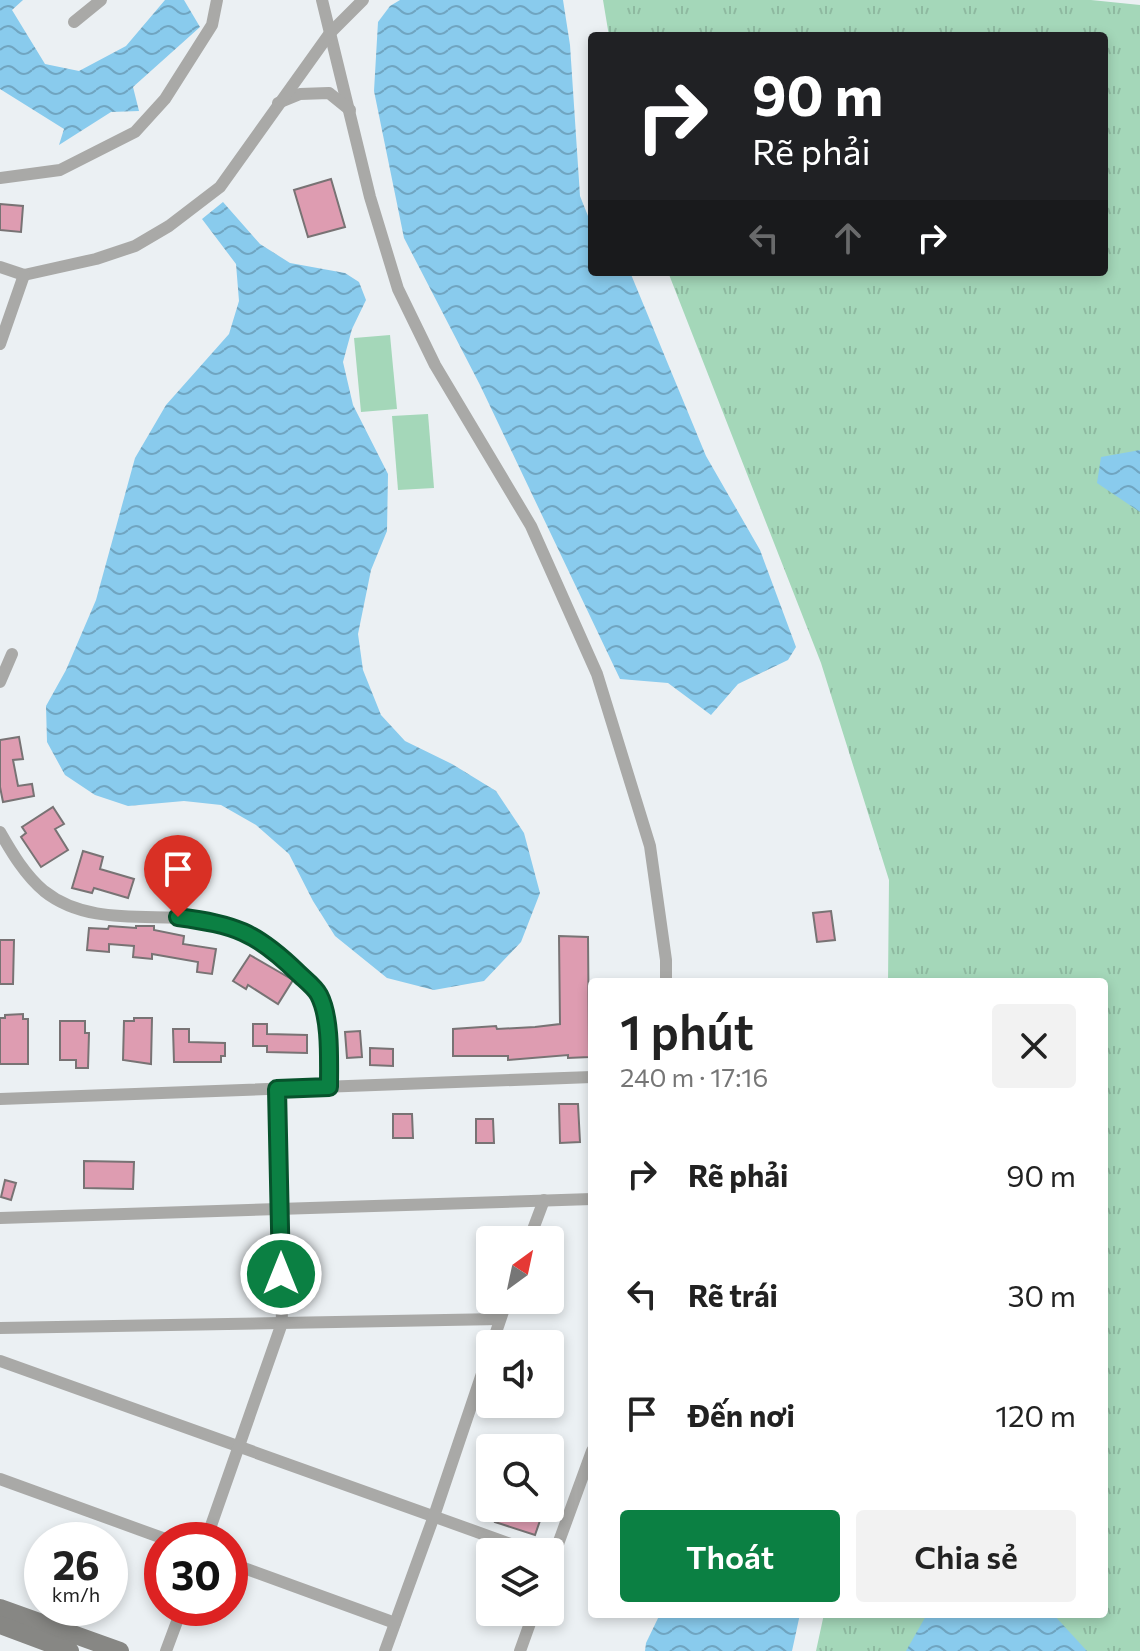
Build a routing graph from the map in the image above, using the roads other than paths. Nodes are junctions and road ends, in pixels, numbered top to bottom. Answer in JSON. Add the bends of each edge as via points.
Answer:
{"nodes":[{"id":1,"x":101,"y":0,"type":"edge"},
{"id":2,"x":217,"y":0,"type":"edge"},
{"id":3,"x":322,"y":0,"type":"edge"},
{"id":4,"x":363,"y":0,"type":"edge"},
{"id":5,"x":74,"y":22,"type":"dead end"},
{"id":6,"x":330,"y":33,"type":"junction"},
{"id":7,"x":278,"y":103,"type":"junction"},
{"id":8,"x":350,"y":110,"type":"junction"},
{"id":9,"x":0,"y":178,"type":"edge"},
{"id":10,"x":0,"y":267,"type":"edge"},
{"id":11,"x":24,"y":275,"type":"junction"},
{"id":12,"x":0,"y":344,"type":"edge"},
{"id":13,"x":12,"y":654,"type":"dead end"},
{"id":14,"x":0,"y":682,"type":"edge"},
{"id":15,"x":0,"y":832,"type":"edge"},
{"id":16,"x":666,"y":978,"type":"edge"},
{"id":17,"x":588,"y":1077,"type":"edge"},
{"id":18,"x":329,"y":1087,"type":"junction"},
{"id":19,"x":277,"y":1089,"type":"junction"},
{"id":20,"x":0,"y":1099,"type":"edge"},
{"id":21,"x":588,"y":1199,"type":"edge"},
{"id":22,"x":544,"y":1200,"type":"junction"},
{"id":23,"x":281,"y":1209,"type":"junction"},
{"id":24,"x":0,"y":1218,"type":"edge"},
{"id":25,"x":534,"y":1226,"type":"edge"},
{"id":26,"x":502,"y":1314,"type":"edge"},
{"id":27,"x":500,"y":1319,"type":"junction"},
{"id":28,"x":282,"y":1323,"type":"junction"},
{"id":29,"x":0,"y":1328,"type":"edge"},
{"id":30,"x":496,"y":1330,"type":"edge"},
{"id":31,"x":0,"y":1361,"type":"edge"},
{"id":32,"x":476,"y":1392,"type":"edge"},
{"id":33,"x":239,"y":1446,"type":"junction"},
{"id":34,"x":588,"y":1462,"type":"edge"},
{"id":35,"x":0,"y":1479,"type":"edge"},
{"id":36,"x":434,"y":1516,"type":"junction"},
{"id":37,"x":212,"y":1522,"type":"edge"},
{"id":38,"x":144,"y":1531,"type":"edge"},
{"id":39,"x":494,"y":1538,"type":"edge"},
{"id":40,"x":560,"y":1538,"type":"edge"},
{"id":41,"x":248,"y":1570,"type":"edge"},
{"id":42,"x":0,"y":1608,"type":"edge"},
{"id":43,"x":395,"y":1623,"type":"junction"},
{"id":44,"x":0,"y":1625,"type":"edge"},
{"id":45,"x":175,"y":1626,"type":"edge"},
{"id":46,"x":529,"y":1626,"type":"edge"},
{"id":47,"x":70,"y":1651,"type":"edge"},
{"id":48,"x":120,"y":1651,"type":"edge"},
{"id":49,"x":166,"y":1651,"type":"edge"},
{"id":50,"x":385,"y":1651,"type":"edge"},
{"id":51,"x":520,"y":1651,"type":"edge"}],
"edges":[{"from":1,"to":5,"type":"street"},
{"from":2,"to":9,"type":"street","via":[[212,25],[165,99],[135,132],[60,170]]},
{"from":3,"to":6,"type":"street"},
{"from":4,"to":6,"type":"street"},
{"from":6,"to":7,"type":"street"},
{"from":6,"to":8,"type":"street"},
{"from":7,"to":8,"type":"street","via":[[300,94],[329,93]]},
{"from":7,"to":11,"type":"street","via":[[220,187],[169,226],[135,246]]},
{"from":8,"to":16,"type":"street","via":[[398,289],[435,365],[531,526],[597,674],[650,846]]},
{"from":10,"to":11,"type":"street"},
{"from":11,"to":12,"type":"street"},
{"from":13,"to":14,"type":"street"},
{"from":15,"to":18,"type":"street","via":[[16,861],[45,892],[79,909],[127,918],[223,923],[250,933],[319,994]]},
{"from":17,"to":18,"type":"street"},
{"from":18,"to":19,"type":"street"},
{"from":19,"to":20,"type":"street"},
{"from":19,"to":23,"type":"street"},
{"from":21,"to":22,"type":"street"},
{"from":22,"to":23,"type":"street"},
{"from":22,"to":25,"type":"street"},
{"from":23,"to":24,"type":"street"},
{"from":23,"to":28,"type":"street"},
{"from":26,"to":27,"type":"street"},
{"from":27,"to":28,"type":"street"},
{"from":27,"to":30,"type":"street"},
{"from":28,"to":29,"type":"street"},
{"from":28,"to":33,"type":"street"},
{"from":31,"to":33,"type":"street"},
{"from":32,"to":36,"type":"street"},
{"from":33,"to":36,"type":"street"},
{"from":33,"to":37,"type":"street"},
{"from":34,"to":40,"type":"street"},
{"from":35,"to":38,"type":"street"},
{"from":36,"to":39,"type":"street"},
{"from":36,"to":43,"type":"street"},
{"from":41,"to":43,"type":"street"},
{"from":42,"to":48,"type":"main road"},
{"from":43,"to":50,"type":"street"},
{"from":44,"to":47,"type":"main road"},
{"from":45,"to":49,"type":"street"},
{"from":46,"to":51,"type":"street"}]}
